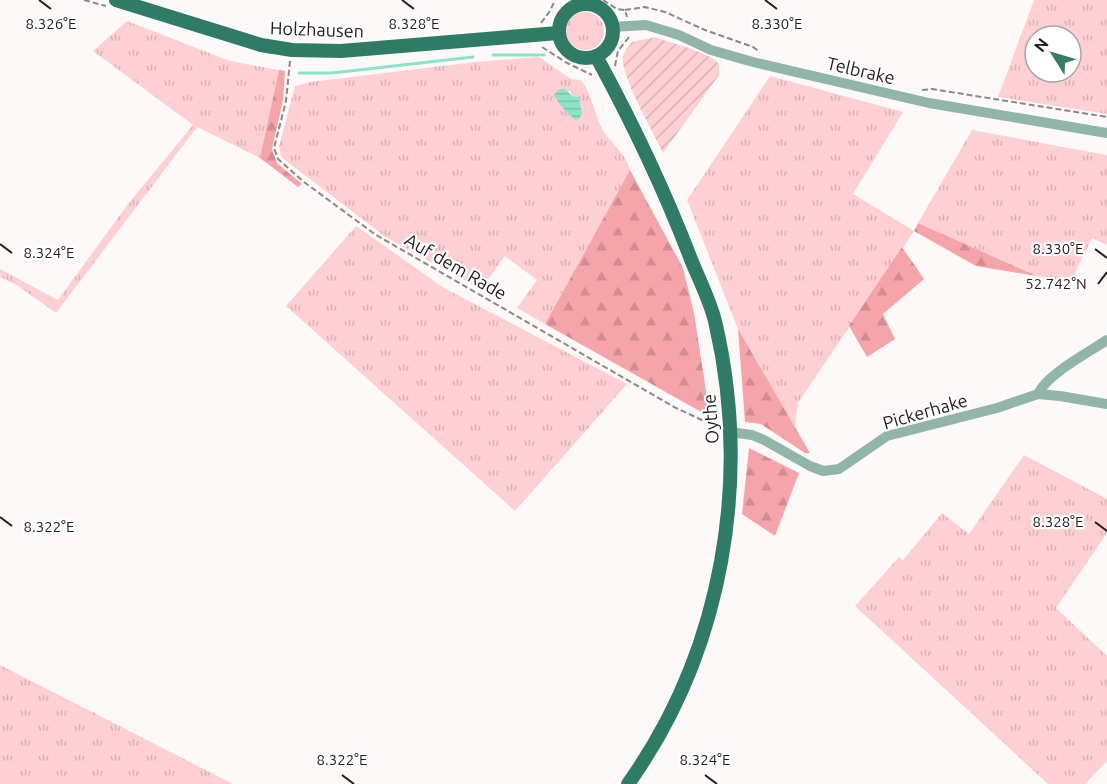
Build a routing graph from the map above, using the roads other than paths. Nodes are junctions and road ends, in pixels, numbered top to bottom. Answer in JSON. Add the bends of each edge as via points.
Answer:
{"nodes":[{"id":1,"x":116,"y":0,"type":"edge"},
{"id":2,"x":572,"y":3,"type":"edge"},
{"id":3,"x":143,"y":4,"type":"edge"},
{"id":4,"x":612,"y":27,"type":"junction"},
{"id":5,"x":558,"y":33,"type":"junction"},
{"id":6,"x":596,"y":56,"type":"junction"},
{"id":7,"x":1107,"y":133,"type":"edge"},
{"id":8,"x":1107,"y":340,"type":"edge"},
{"id":9,"x":1038,"y":394,"type":"junction"},
{"id":10,"x":1107,"y":404,"type":"edge"},
{"id":11,"x":730,"y":432,"type":"junction"},
{"id":12,"x":628,"y":784,"type":"edge"}],
"edges":[{"from":1,"to":3,"type":"main road","name":"Holzhausen"},
{"from":2,"to":4,"type":"main road","via":[[598,7]]},
{"from":2,"to":5,"type":"main road","via":[[562,17]]},
{"from":3,"to":5,"type":"main road","name":"Holzhausen","via":[[261,45],[292,50],[340,51]]},
{"from":4,"to":6,"type":"main road","via":[[609,44]]},
{"from":4,"to":7,"type":"street","name":"Telbrake","via":[[646,25],[753,62],[929,103]]},
{"from":5,"to":6,"type":"main road","via":[[571,54]]},
{"from":6,"to":11,"type":"main road","name":"Oythe","via":[[674,214],[714,319]]},
{"from":8,"to":9,"type":"street","via":[[1055,376]]},
{"from":9,"to":10,"type":"street","name":"Pickerhake"},
{"from":9,"to":11,"type":"street","name":"Pickerhake","via":[[887,436],[839,469],[823,471],[765,440]]},
{"from":11,"to":12,"type":"main road","name":"Oythe","via":[[730,489],[718,581],[696,654],[669,718]]}]}
